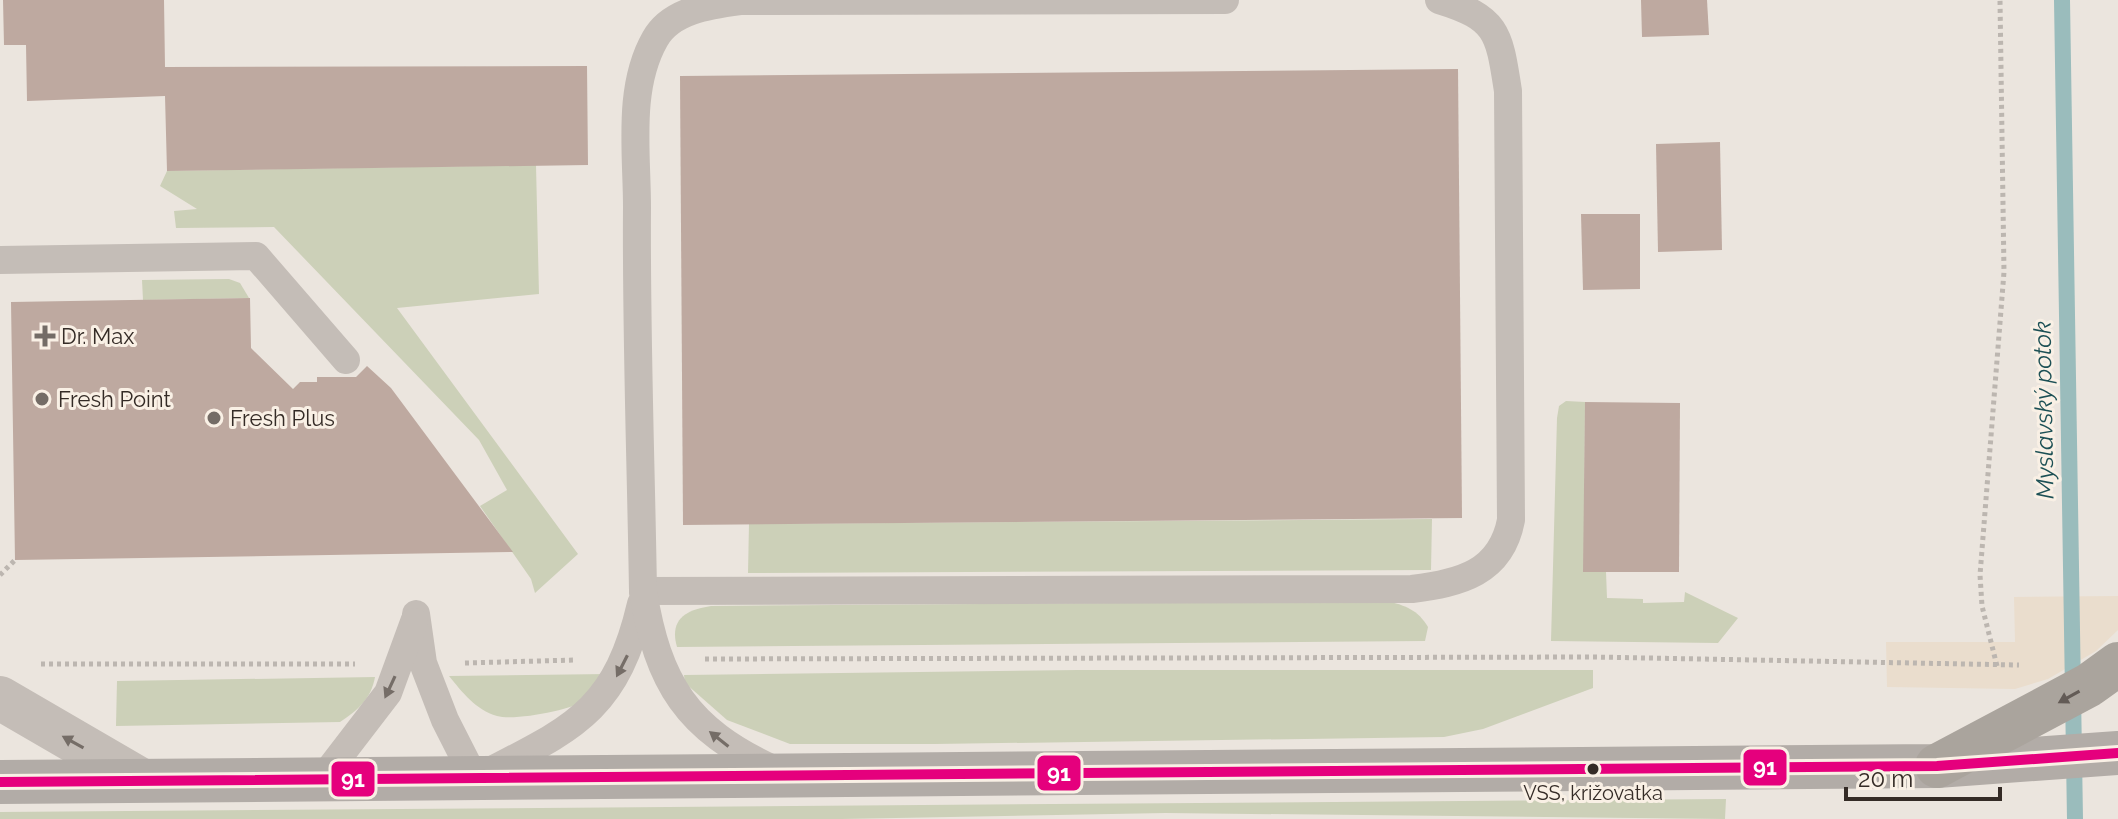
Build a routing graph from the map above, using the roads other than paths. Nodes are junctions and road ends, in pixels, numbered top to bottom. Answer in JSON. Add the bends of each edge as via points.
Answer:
{"nodes":[{"id":1,"x":1225,"y":0,"type":"edge"},
{"id":2,"x":1439,"y":0,"type":"edge"},
{"id":3,"x":0,"y":260,"type":"edge"},
{"id":4,"x":346,"y":360,"type":"dead end"},
{"id":5,"x":643,"y":591,"type":"junction"},
{"id":6,"x":2118,"y":664,"type":"edge"},
{"id":7,"x":0,"y":698,"type":"edge"},
{"id":8,"x":2016,"y":741,"type":"junction"},
{"id":9,"x":2118,"y":753,"type":"edge"},
{"id":10,"x":1937,"y":766,"type":"joint"},
{"id":11,"x":787,"y":776,"type":"junction"},
{"id":12,"x":322,"y":779,"type":"junction"},
{"id":13,"x":475,"y":779,"type":"junction"},
{"id":14,"x":141,"y":780,"type":"junction"},
{"id":15,"x":0,"y":782,"type":"edge"}],
"edges":[{"from":1,"to":5,"type":"lane","via":[[741,1],[680,15],[656,36],[641,70],[638,100]]},
{"from":2,"to":5,"type":"lane","via":[[1473,11],[1500,41],[1508,91],[1511,520],[1500,553],[1476,575],[1412,589]]},
{"from":3,"to":4,"type":"lane","via":[[256,256]]},
{"from":11,"to":5,"type":"lane","one_way":true,"via":[[734,751],[686,707],[658,659]]},
{"from":5,"to":13,"type":"lane","one_way":true,"via":[[626,659],[606,690],[557,736]]},
{"from":6,"to":8,"type":"highway","one_way":true},
{"from":14,"to":7,"type":"street","one_way":true},
{"from":8,"to":9,"type":"main road"},
{"from":8,"to":10,"type":"highway"},
{"from":10,"to":11,"type":"main road"},
{"from":11,"to":13,"type":"main road"},
{"from":12,"to":13,"type":"main road"},
{"from":13,"to":12,"type":"lane","one_way":true,"via":[[412,663]]},
{"from":12,"to":14,"type":"main road"},
{"from":14,"to":15,"type":"main road"}]}
